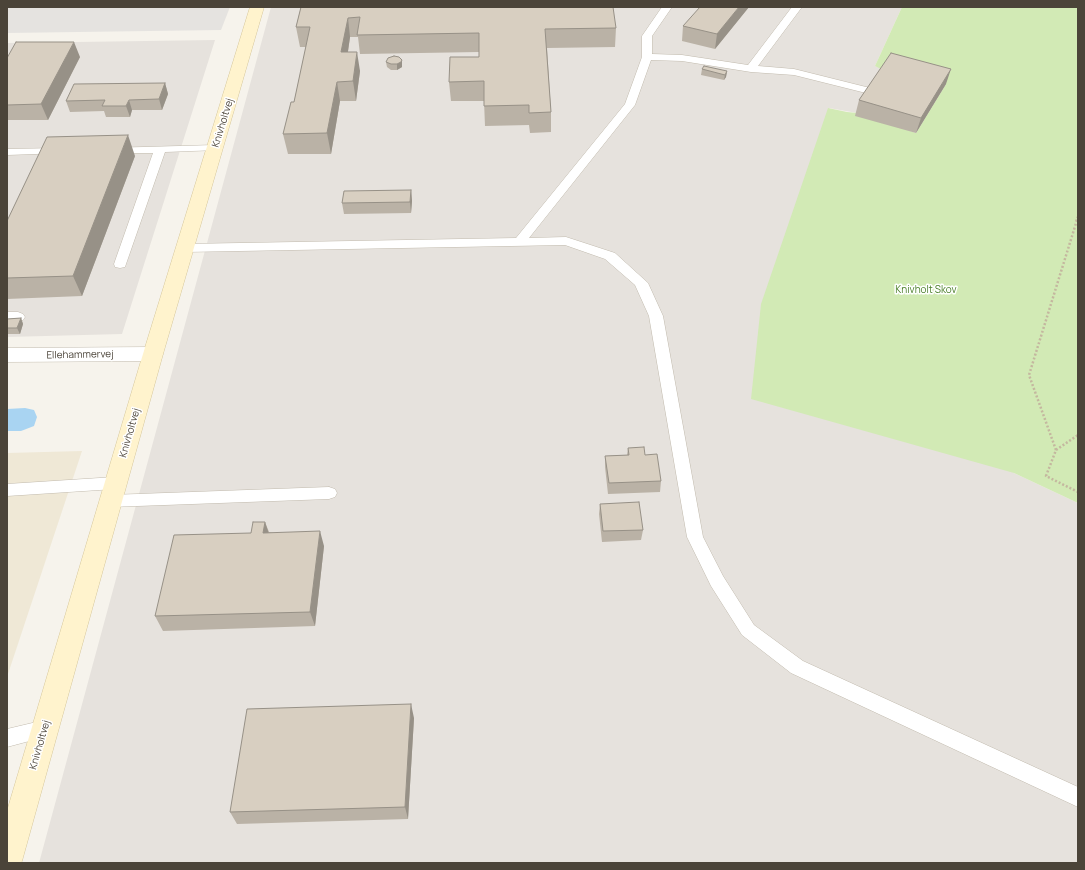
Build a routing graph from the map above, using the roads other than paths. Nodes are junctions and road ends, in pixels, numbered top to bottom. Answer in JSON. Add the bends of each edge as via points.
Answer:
{"nodes":[{"id":1,"x":257,"y":7,"type":"edge"},
{"id":2,"x":667,"y":7,"type":"edge"},
{"id":3,"x":797,"y":7,"type":"edge"},
{"id":4,"x":647,"y":57,"type":"junction"},
{"id":5,"x":751,"y":69,"type":"junction"},
{"id":6,"x":870,"y":91,"type":"edge"},
{"id":7,"x":160,"y":148,"type":"junction"},
{"id":8,"x":215,"y":148,"type":"junction"},
{"id":9,"x":68,"y":150,"type":"edge"},
{"id":10,"x":99,"y":150,"type":"edge"},
{"id":11,"x":7,"y":152,"type":"edge"},
{"id":12,"x":520,"y":241,"type":"junction"},
{"id":13,"x":185,"y":248,"type":"junction"},
{"id":14,"x":120,"y":264,"type":"dead end"},
{"id":15,"x":153,"y":354,"type":"junction"},
{"id":16,"x":7,"y":355,"type":"edge"},
{"id":17,"x":7,"y":490,"type":"edge"},
{"id":18,"x":113,"y":492,"type":"junction"},
{"id":19,"x":329,"y":493,"type":"dead end"},
{"id":20,"x":45,"y":729,"type":"junction"},
{"id":21,"x":7,"y":738,"type":"edge"},
{"id":22,"x":1078,"y":797,"type":"edge"},
{"id":23,"x":7,"y":861,"type":"edge"}],
"edges":[{"from":1,"to":8,"type":"street","name":"Knivholtvej"},
{"from":2,"to":4,"type":"lane","via":[[647,36]]},
{"from":3,"to":5,"type":"lane"},
{"from":4,"to":5,"type":"lane","via":[[682,58]]},
{"from":4,"to":12,"type":"lane","via":[[630,105]]},
{"from":5,"to":6,"type":"lane","via":[[794,72]]},
{"from":7,"to":8,"type":"lane"},
{"from":7,"to":10,"type":"lane"},
{"from":7,"to":14,"type":"lane"},
{"from":8,"to":13,"type":"street","name":"Knivholtvej"},
{"from":9,"to":11,"type":"lane"},
{"from":12,"to":13,"type":"lane"},
{"from":12,"to":22,"type":"lane","via":[[566,241],[610,256],[640,283],[656,316],[695,537],[717,581],[748,630],[797,667]]},
{"from":13,"to":15,"type":"street","name":"Knivholtvej"},
{"from":15,"to":16,"type":"street","name":"Ellehammervej"},
{"from":15,"to":18,"type":"street","name":"Knivholtvej"},
{"from":17,"to":18,"type":"lane"},
{"from":18,"to":19,"type":"lane"},
{"from":18,"to":20,"type":"street","name":"Knivholtvej"},
{"from":20,"to":21,"type":"lane"},
{"from":20,"to":23,"type":"street","name":"Knivholtvej"}]}
